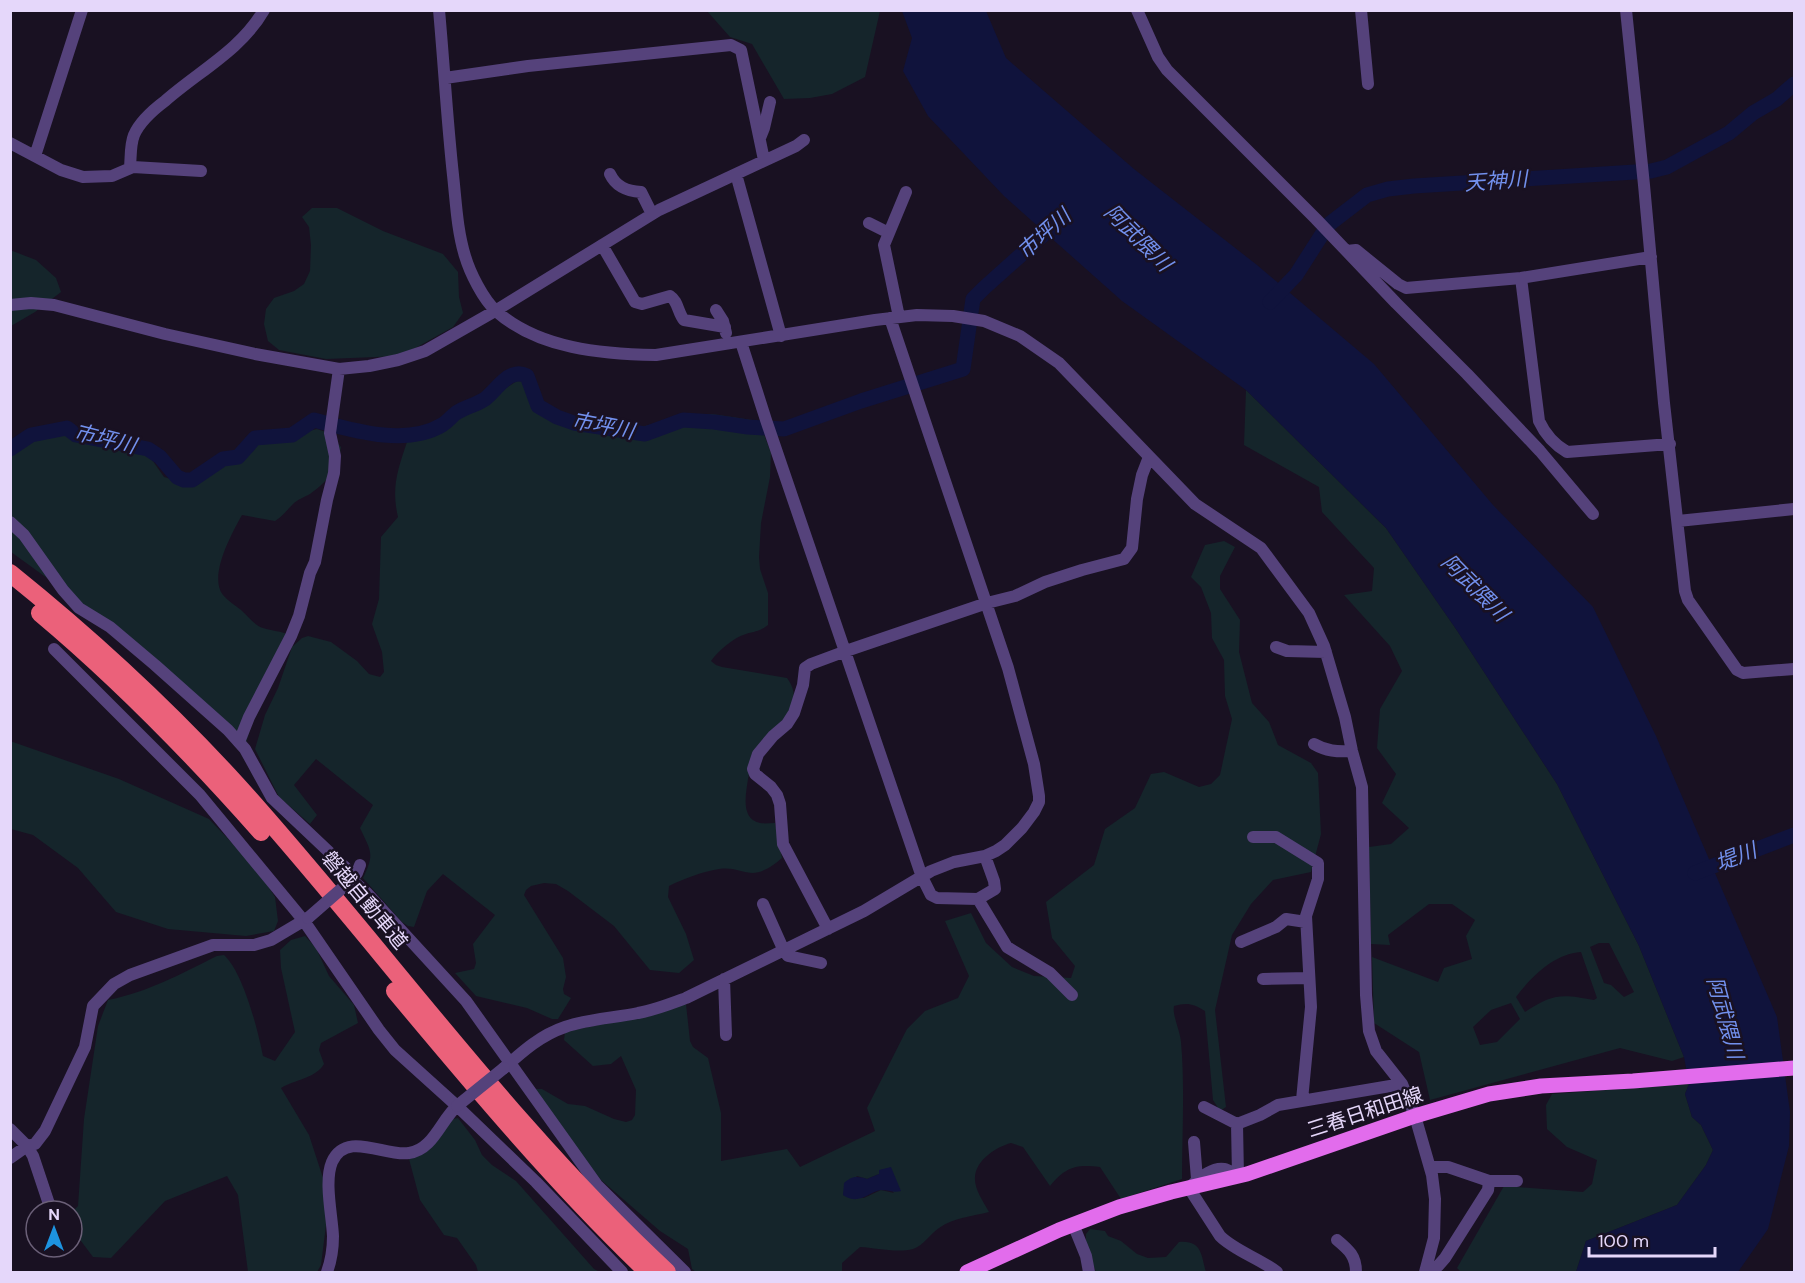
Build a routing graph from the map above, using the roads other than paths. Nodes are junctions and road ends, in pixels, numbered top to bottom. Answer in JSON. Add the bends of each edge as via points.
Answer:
{"nodes":[{"id":1,"x":82,"y":10,"type":"edge"},
{"id":2,"x":264,"y":10,"type":"edge"},
{"id":3,"x":439,"y":10,"type":"edge"},
{"id":4,"x":1137,"y":10,"type":"edge"},
{"id":5,"x":1361,"y":10,"type":"edge"},
{"id":6,"x":1626,"y":10,"type":"edge"},
{"id":7,"x":445,"y":78,"type":"junction"},
{"id":8,"x":1368,"y":84,"type":"dead end"},
{"id":9,"x":770,"y":102,"type":"dead end"},
{"id":10,"x":759,"y":140,"type":"junction"},
{"id":11,"x":804,"y":140,"type":"dead end"},
{"id":12,"x":10,"y":143,"type":"edge"},
{"id":13,"x":35,"y":156,"type":"junction"},
{"id":14,"x":764,"y":160,"type":"junction"},
{"id":15,"x":130,"y":167,"type":"junction"},
{"id":16,"x":201,"y":171,"type":"dead end"},
{"id":17,"x":610,"y":174,"type":"dead end"},
{"id":18,"x":736,"y":174,"type":"junction"},
{"id":19,"x":906,"y":192,"type":"dead end"},
{"id":20,"x":652,"y":214,"type":"junction"},
{"id":21,"x":869,"y":223,"type":"dead end"},
{"id":22,"x":889,"y":233,"type":"junction"},
{"id":23,"x":602,"y":245,"type":"junction"},
{"id":24,"x":1347,"y":251,"type":"junction"},
{"id":25,"x":1650,"y":257,"type":"junction"},
{"id":26,"x":1521,"y":278,"type":"junction"},
{"id":27,"x":10,"y":304,"type":"edge"},
{"id":28,"x":716,"y":310,"type":"dead end"},
{"id":29,"x":495,"y":311,"type":"junction"},
{"id":30,"x":894,"y":317,"type":"junction"},
{"id":31,"x":725,"y":327,"type":"junction"},
{"id":32,"x":781,"y":336,"type":"junction"},
{"id":33,"x":741,"y":342,"type":"junction"},
{"id":34,"x":727,"y":344,"type":"junction"},
{"id":35,"x":339,"y":369,"type":"junction"},
{"id":36,"x":1670,"y":444,"type":"junction"},
{"id":37,"x":1149,"y":457,"type":"junction"},
{"id":38,"x":1794,"y":509,"type":"edge"},
{"id":39,"x":1593,"y":514,"type":"dead end"},
{"id":40,"x":1678,"y":521,"type":"junction"},
{"id":41,"x":10,"y":522,"type":"edge"},
{"id":42,"x":10,"y":573,"type":"edge"},
{"id":43,"x":10,"y":588,"type":"edge"},
{"id":44,"x":987,"y":603,"type":"junction"},
{"id":45,"x":1276,"y":647,"type":"dead end"},
{"id":46,"x":54,"y":649,"type":"dead end"},
{"id":47,"x":846,"y":651,"type":"junction"},
{"id":48,"x":1326,"y":652,"type":"junction"},
{"id":49,"x":1794,"y":669,"type":"edge"},
{"id":50,"x":239,"y":742,"type":"junction"},
{"id":51,"x":1314,"y":744,"type":"dead end"},
{"id":52,"x":1352,"y":751,"type":"junction"},
{"id":53,"x":1253,"y":837,"type":"dead end"},
{"id":54,"x":985,"y":856,"type":"junction"},
{"id":55,"x":360,"y":865,"type":"dead end"},
{"id":56,"x":922,"y":877,"type":"junction"},
{"id":57,"x":350,"y":882,"type":"junction"},
{"id":58,"x":978,"y":899,"type":"junction"},
{"id":59,"x":763,"y":904,"type":"dead end"},
{"id":60,"x":306,"y":920,"type":"junction"},
{"id":61,"x":1306,"y":922,"type":"junction"},
{"id":62,"x":828,"y":929,"type":"junction"},
{"id":63,"x":1241,"y":942,"type":"dead end"},
{"id":64,"x":784,"y":951,"type":"junction"},
{"id":65,"x":821,"y":963,"type":"dead end"},
{"id":66,"x":1308,"y":978,"type":"junction"},
{"id":67,"x":723,"y":979,"type":"junction"},
{"id":68,"x":1263,"y":979,"type":"dead end"},
{"id":69,"x":1072,"y":994,"type":"dead end"},
{"id":70,"x":726,"y":1035,"type":"dead end"},
{"id":71,"x":506,"y":1065,"type":"junction"},
{"id":72,"x":1794,"y":1068,"type":"edge"},
{"id":73,"x":1402,"y":1084,"type":"junction"},
{"id":74,"x":1302,"y":1100,"type":"junction"},
{"id":75,"x":457,"y":1106,"type":"junction"},
{"id":76,"x":1204,"y":1107,"type":"dead end"},
{"id":77,"x":1415,"y":1116,"type":"junction"},
{"id":78,"x":1237,"y":1124,"type":"junction"},
{"id":79,"x":10,"y":1129,"type":"edge"},
{"id":80,"x":1194,"y":1142,"type":"dead end"},
{"id":81,"x":27,"y":1146,"type":"junction"},
{"id":82,"x":10,"y":1158,"type":"edge"},
{"id":83,"x":1430,"y":1167,"type":"junction"},
{"id":84,"x":1238,"y":1176,"type":"junction"},
{"id":85,"x":1489,"y":1181,"type":"junction"},
{"id":86,"x":1517,"y":1181,"type":"dead end"},
{"id":87,"x":1193,"y":1184,"type":"junction"},
{"id":88,"x":47,"y":1199,"type":"edge"},
{"id":89,"x":1073,"y":1224,"type":"junction"},
{"id":90,"x":1337,"y":1240,"type":"dead end"},
{"id":91,"x":1087,"y":1271,"type":"edge"},
{"id":92,"x":1425,"y":1271,"type":"edge"},
{"id":93,"x":327,"y":1272,"type":"edge"},
{"id":94,"x":622,"y":1272,"type":"edge"},
{"id":95,"x":648,"y":1272,"type":"edge"},
{"id":96,"x":667,"y":1272,"type":"edge"},
{"id":97,"x":686,"y":1272,"type":"edge"},
{"id":98,"x":967,"y":1272,"type":"edge"},
{"id":99,"x":1277,"y":1272,"type":"edge"},
{"id":100,"x":1356,"y":1272,"type":"edge"}],
"edges":[{"from":1,"to":13,"type":"street"},
{"from":2,"to":15,"type":"street","via":[[239,43],[144,120],[133,137]]},
{"from":3,"to":7,"type":"street"},
{"from":4,"to":24,"type":"street","via":[[1167,70]]},
{"from":5,"to":8,"type":"street"},
{"from":6,"to":25,"type":"street"},
{"from":7,"to":10,"type":"street","via":[[731,45],[741,50]]},
{"from":7,"to":29,"type":"street","via":[[465,257]]},
{"from":9,"to":10,"type":"street"},
{"from":10,"to":14,"type":"street"},
{"from":11,"to":14,"type":"street"},
{"from":12,"to":13,"type":"street"},
{"from":13,"to":15,"type":"street","via":[[83,177],[112,176]]},
{"from":14,"to":18,"type":"street"},
{"from":15,"to":16,"type":"street"},
{"from":17,"to":20,"type":"street","via":[[621,187],[641,192]]},
{"from":18,"to":20,"type":"street"},
{"from":18,"to":32,"type":"street"},
{"from":19,"to":22,"type":"street"},
{"from":20,"to":23,"type":"street"},
{"from":21,"to":22,"type":"street"},
{"from":22,"to":30,"type":"street","via":[[884,245]]},
{"from":23,"to":29,"type":"street"},
{"from":23,"to":31,"type":"street","via":[[635,302],[642,304],[670,296],[684,320]]},
{"from":24,"to":26,"type":"street","via":[[1356,250],[1406,288]]},
{"from":24,"to":39,"type":"street","via":[[1540,451]]},
{"from":25,"to":26,"type":"street"},
{"from":25,"to":36,"type":"street"},
{"from":26,"to":36,"type":"street","via":[[1539,421],[1544,432],[1567,452]]},
{"from":27,"to":35,"type":"street","via":[[54,305],[165,334]]},
{"from":28,"to":31,"type":"street"},
{"from":29,"to":34,"type":"street","via":[[541,339],[621,355],[656,355]]},
{"from":29,"to":35,"type":"street","via":[[412,356]]},
{"from":30,"to":32,"type":"street"},
{"from":30,"to":37,"type":"street","via":[[936,314],[967,318],[1020,336],[1059,363]]},
{"from":30,"to":44,"type":"street"},
{"from":31,"to":34,"type":"street"},
{"from":32,"to":33,"type":"street"},
{"from":33,"to":34,"type":"street"},
{"from":33,"to":47,"type":"street"},
{"from":35,"to":50,"type":"street","via":[[330,433],[334,473],[315,562],[291,636]]},
{"from":36,"to":40,"type":"street"},
{"from":37,"to":44,"type":"street","via":[[1137,498],[1132,548],[1124,559]]},
{"from":37,"to":48,"type":"street","via":[[1195,504],[1260,546],[1309,613]]},
{"from":38,"to":40,"type":"street"},
{"from":40,"to":49,"type":"street","via":[[1688,600],[1737,670],[1743,673]]},
{"from":41,"to":50,"type":"street","via":[[79,608],[110,627]]},
{"from":42,"to":96,"type":"highway","name":"磐越自動車道","via":[[121,667],[198,744],[302,859],[541,1142]]},
{"from":43,"to":95,"type":"highway","name":"磐越自動車道","via":[[129,692],[191,754],[300,876],[495,1110]]},
{"from":44,"to":47,"type":"street"},
{"from":44,"to":54,"type":"street","via":[[1027,732],[1040,796],[1022,828],[1005,845]]},
{"from":45,"to":48,"type":"street"},
{"from":46,"to":60,"type":"street","via":[[200,795]]},
{"from":47,"to":56,"type":"street"},
{"from":47,"to":62,"type":"street","via":[[806,668],[794,713],[758,754],[753,769],[777,795],[783,844]]},
{"from":48,"to":52,"type":"street"},
{"from":50,"to":57,"type":"street","via":[[273,798],[345,868]]},
{"from":51,"to":52,"type":"street","via":[[1325,750]]},
{"from":52,"to":73,"type":"street","via":[[1364,796],[1369,1031],[1376,1051]]},
{"from":53,"to":61,"type":"street","via":[[1276,837],[1318,863],[1318,879]]},
{"from":54,"to":56,"type":"street","via":[[943,866]]},
{"from":54,"to":58,"type":"street","via":[[995,890]]},
{"from":55,"to":57,"type":"street"},
{"from":56,"to":58,"type":"street","via":[[931,895],[937,898]]},
{"from":56,"to":62,"type":"street"},
{"from":57,"to":60,"type":"street","bridge":true},
{"from":57,"to":71,"type":"street","via":[[367,893],[466,1001]]},
{"from":58,"to":69,"type":"street","via":[[1007,947],[1050,973]]},
{"from":59,"to":64,"type":"street"},
{"from":60,"to":75,"type":"street","via":[[395,1050]]},
{"from":60,"to":81,"type":"street","via":[[271,940],[254,945],[213,945],[114,984],[93,1006],[85,1047],[45,1131],[35,1144]]},
{"from":61,"to":63,"type":"street","via":[[1287,919]]},
{"from":61,"to":66,"type":"street"},
{"from":62,"to":64,"type":"street"},
{"from":64,"to":65,"type":"street","via":[[788,956]]},
{"from":64,"to":67,"type":"street"},
{"from":66,"to":68,"type":"street"},
{"from":66,"to":74,"type":"street","via":[[1311,1007]]},
{"from":67,"to":70,"type":"street"},
{"from":67,"to":71,"type":"street","via":[[664,1007],[564,1027],[529,1046]]},
{"from":71,"to":75,"type":"street","bridge":true},
{"from":71,"to":97,"type":"street","via":[[597,1185]]},
{"from":72,"to":77,"type":"main road","name":"三春日和田線","via":[[1522,1088]]},
{"from":73,"to":74,"type":"street"},
{"from":73,"to":77,"type":"street"},
{"from":74,"to":78,"type":"street","via":[[1278,1105]]},
{"from":75,"to":93,"type":"street","via":[[434,1138],[417,1152],[394,1153],[359,1146],[341,1150],[335,1157],[329,1183],[333,1238]]},
{"from":75,"to":94,"type":"street"},
{"from":76,"to":78,"type":"street"},
{"from":77,"to":83,"type":"street"},
{"from":77,"to":84,"type":"main road","name":"三春日和田線"},
{"from":78,"to":84,"type":"street"},
{"from":79,"to":81,"type":"street"},
{"from":80,"to":87,"type":"street"},
{"from":81,"to":82,"type":"street"},
{"from":81,"to":88,"type":"street"},
{"from":83,"to":85,"type":"street","via":[[1448,1167]]},
{"from":83,"to":92,"type":"street","via":[[1435,1199],[1434,1238]]},
{"from":84,"to":87,"type":"main road","name":"三春日和田線"},
{"from":85,"to":86,"type":"street"},
{"from":85,"to":92,"type":"street","via":[[1488,1190],[1445,1258]]},
{"from":87,"to":89,"type":"main road","name":"三春日和田線"},
{"from":87,"to":99,"type":"street","via":[[1220,1236]]},
{"from":89,"to":91,"type":"street","via":[[1086,1256]]},
{"from":89,"to":98,"type":"main road","name":"三春日和田線"},
{"from":90,"to":100,"type":"street","via":[[1351,1252]]}]}
